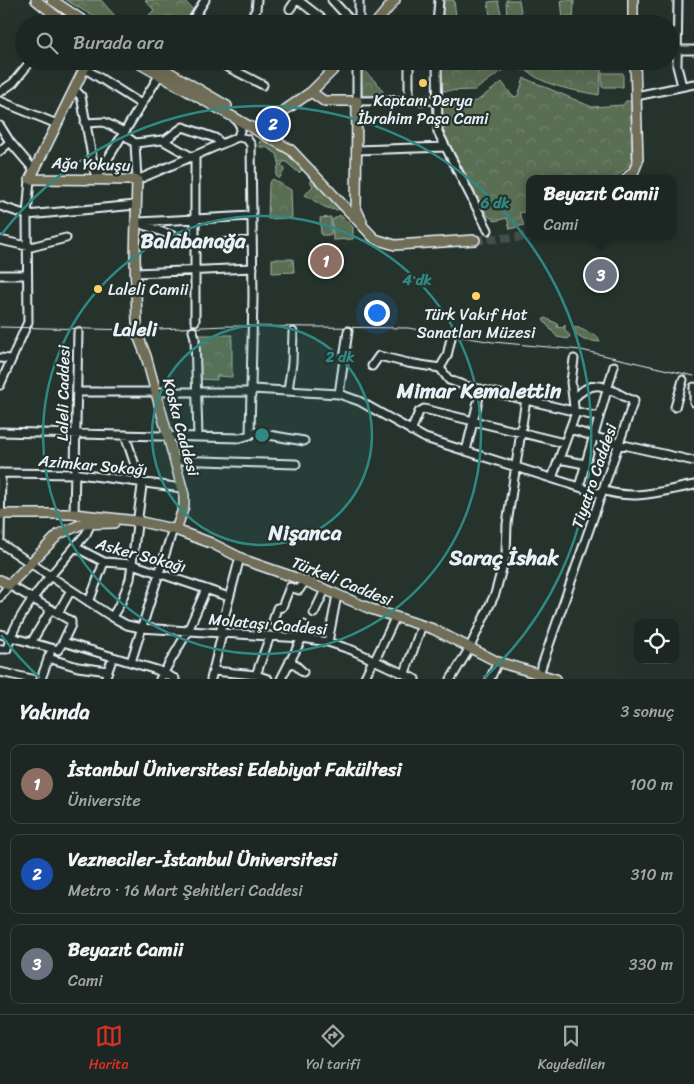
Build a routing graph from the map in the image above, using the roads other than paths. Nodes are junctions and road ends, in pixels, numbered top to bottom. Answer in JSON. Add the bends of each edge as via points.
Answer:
{"nodes":[{"id":1,"x":36,"y":0,"type":"edge"},
{"id":2,"x":52,"y":0,"type":"edge"},
{"id":3,"x":205,"y":0,"type":"edge"},
{"id":4,"x":257,"y":0,"type":"edge"},
{"id":5,"x":297,"y":0,"type":"edge"},
{"id":6,"x":332,"y":0,"type":"edge"},
{"id":7,"x":359,"y":0,"type":"edge"},
{"id":8,"x":395,"y":0,"type":"edge"},
{"id":9,"x":439,"y":0,"type":"edge"},
{"id":10,"x":632,"y":0,"type":"edge"},
{"id":11,"x":678,"y":0,"type":"edge"},
{"id":12,"x":290,"y":9,"type":"dead end"},
{"id":13,"x":53,"y":15,"type":"edge"},
{"id":14,"x":74,"y":15,"type":"edge"},
{"id":15,"x":196,"y":15,"type":"edge"},
{"id":16,"x":253,"y":15,"type":"edge"},
{"id":17,"x":317,"y":15,"type":"edge"},
{"id":18,"x":346,"y":15,"type":"edge"},
{"id":19,"x":359,"y":15,"type":"edge"},
{"id":20,"x":382,"y":15,"type":"edge"},
{"id":21,"x":438,"y":15,"type":"edge"},
{"id":22,"x":633,"y":15,"type":"edge"},
{"id":23,"x":677,"y":15,"type":"edge"},
{"id":24,"x":679,"y":50,"type":"edge"},
{"id":25,"x":694,"y":50,"type":"edge"},
{"id":26,"x":24,"y":70,"type":"edge"},
{"id":27,"x":84,"y":70,"type":"edge"},
{"id":28,"x":93,"y":70,"type":"edge"},
{"id":29,"x":161,"y":70,"type":"edge"},
{"id":30,"x":165,"y":70,"type":"edge"},
{"id":31,"x":165,"y":70,"type":"edge"},
{"id":32,"x":234,"y":70,"type":"edge"},
{"id":33,"x":333,"y":70,"type":"edge"},
{"id":34,"x":357,"y":70,"type":"edge"},
{"id":35,"x":409,"y":70,"type":"edge"},
{"id":36,"x":437,"y":70,"type":"edge"},
{"id":37,"x":635,"y":70,"type":"edge"},
{"id":38,"x":678,"y":70,"type":"edge"},
{"id":39,"x":694,"y":84,"type":"edge"},
{"id":40,"x":263,"y":85,"type":"dead end"},
{"id":41,"x":682,"y":86,"type":"junction"},
{"id":42,"x":74,"y":89,"type":"junction"},
{"id":43,"x":0,"y":92,"type":"edge"},
{"id":44,"x":311,"y":92,"type":"junction"},
{"id":45,"x":636,"y":96,"type":"junction"},
{"id":46,"x":409,"y":100,"type":"junction"},
{"id":47,"x":438,"y":100,"type":"junction"},
{"id":48,"x":0,"y":101,"type":"edge"},
{"id":49,"x":357,"y":101,"type":"junction"},
{"id":50,"x":141,"y":104,"type":"junction"},
{"id":51,"x":230,"y":114,"type":"junction"},
{"id":52,"x":85,"y":123,"type":"junction"},
{"id":53,"x":57,"y":124,"type":"junction"},
{"id":54,"x":0,"y":126,"type":"edge"},
{"id":55,"x":267,"y":132,"type":"junction"},
{"id":56,"x":123,"y":133,"type":"junction"},
{"id":57,"x":238,"y":137,"type":"junction"},
{"id":58,"x":164,"y":141,"type":"junction"},
{"id":59,"x":10,"y":142,"type":"junction"},
{"id":60,"x":135,"y":142,"type":"junction"},
{"id":61,"x":222,"y":144,"type":"junction"},
{"id":62,"x":251,"y":145,"type":"junction"},
{"id":63,"x":445,"y":146,"type":"junction"},
{"id":64,"x":357,"y":150,"type":"junction"},
{"id":65,"x":0,"y":151,"type":"edge"},
{"id":66,"x":194,"y":156,"type":"junction"},
{"id":67,"x":32,"y":175,"type":"junction"},
{"id":68,"x":630,"y":175,"type":"edge"},
{"id":69,"x":96,"y":179,"type":"junction"},
{"id":70,"x":138,"y":180,"type":"junction"},
{"id":71,"x":136,"y":205,"type":"junction"},
{"id":72,"x":356,"y":205,"type":"junction"},
{"id":73,"x":0,"y":206,"type":"edge"},
{"id":74,"x":344,"y":207,"type":"junction"},
{"id":75,"x":27,"y":215,"type":"junction"},
{"id":76,"x":251,"y":216,"type":"junction"},
{"id":77,"x":194,"y":220,"type":"junction"},
{"id":78,"x":136,"y":222,"type":"junction"},
{"id":79,"x":488,"y":230,"type":"dead end"},
{"id":80,"x":66,"y":238,"type":"dead end"},
{"id":81,"x":0,"y":240,"type":"edge"},
{"id":82,"x":379,"y":240,"type":"junction"},
{"id":83,"x":475,"y":240,"type":"tunnel mouth"},
{"id":84,"x":252,"y":241,"type":"junction"},
{"id":85,"x":194,"y":244,"type":"junction"},
{"id":86,"x":27,"y":247,"type":"junction"},
{"id":87,"x":253,"y":268,"type":"junction"},
{"id":88,"x":195,"y":271,"type":"junction"},
{"id":89,"x":135,"y":273,"type":"junction"},
{"id":90,"x":0,"y":275,"type":"edge"},
{"id":91,"x":27,"y":275,"type":"junction"},
{"id":92,"x":195,"y":320,"type":"dead end"},
{"id":93,"x":137,"y":322,"type":"joint"},
{"id":94,"x":193,"y":331,"type":"dead end"},
{"id":95,"x":348,"y":331,"type":"dead end"},
{"id":96,"x":78,"y":332,"type":"dead end"},
{"id":97,"x":293,"y":332,"type":"dead end"},
{"id":98,"x":137,"y":333,"type":"joint"},
{"id":99,"x":450,"y":338,"type":"dead end"},
{"id":100,"x":0,"y":358,"type":"edge"},
{"id":101,"x":10,"y":359,"type":"junction"},
{"id":102,"x":574,"y":359,"type":"dead end"},
{"id":103,"x":372,"y":366,"type":"dead end"},
{"id":104,"x":614,"y":366,"type":"dead end"},
{"id":105,"x":440,"y":368,"type":"junction"},
{"id":106,"x":684,"y":380,"type":"dead end"},
{"id":107,"x":0,"y":385,"type":"edge"},
{"id":108,"x":694,"y":387,"type":"edge"},
{"id":109,"x":607,"y":388,"type":"junction"},
{"id":110,"x":481,"y":389,"type":"junction"},
{"id":111,"x":252,"y":390,"type":"junction"},
{"id":112,"x":288,"y":390,"type":"junction"},
{"id":113,"x":156,"y":391,"type":"junction"},
{"id":114,"x":197,"y":391,"type":"junction"},
{"id":115,"x":77,"y":392,"type":"junction"},
{"id":116,"x":339,"y":394,"type":"junction"},
{"id":117,"x":574,"y":398,"type":"junction"},
{"id":118,"x":526,"y":399,"type":"junction"},
{"id":119,"x":694,"y":402,"type":"edge"},
{"id":120,"x":674,"y":407,"type":"dead end"},
{"id":121,"x":576,"y":410,"type":"junction"},
{"id":122,"x":599,"y":417,"type":"junction"},
{"id":123,"x":474,"y":421,"type":"junction"},
{"id":124,"x":570,"y":430,"type":"junction"},
{"id":125,"x":411,"y":431,"type":"junction"},
{"id":126,"x":0,"y":432,"type":"edge"},
{"id":127,"x":521,"y":432,"type":"junction"},
{"id":128,"x":76,"y":434,"type":"junction"},
{"id":129,"x":250,"y":434,"type":"junction"},
{"id":130,"x":125,"y":435,"type":"junction"},
{"id":131,"x":167,"y":436,"type":"junction"},
{"id":132,"x":198,"y":436,"type":"junction"},
{"id":133,"x":593,"y":438,"type":"junction"},
{"id":134,"x":304,"y":441,"type":"dead end"},
{"id":135,"x":564,"y":443,"type":"junction"},
{"id":136,"x":619,"y":444,"type":"junction"},
{"id":137,"x":466,"y":451,"type":"junction"},
{"id":138,"x":558,"y":459,"type":"junction"},
{"id":139,"x":174,"y":460,"type":"junction"},
{"id":140,"x":694,"y":461,"type":"edge"},
{"id":141,"x":296,"y":464,"type":"dead end"},
{"id":142,"x":585,"y":464,"type":"junction"},
{"id":143,"x":517,"y":467,"type":"junction"},
{"id":144,"x":1,"y":473,"type":"edge"},
{"id":145,"x":75,"y":474,"type":"junction"},
{"id":146,"x":552,"y":478,"type":"junction"},
{"id":147,"x":141,"y":483,"type":"junction"},
{"id":148,"x":694,"y":485,"type":"edge"},
{"id":149,"x":579,"y":487,"type":"junction"},
{"id":150,"x":182,"y":488,"type":"junction"},
{"id":151,"x":602,"y":492,"type":"junction"},
{"id":152,"x":1,"y":514,"type":"edge"},
{"id":153,"x":74,"y":514,"type":"junction"},
{"id":154,"x":137,"y":521,"type":"junction"},
{"id":155,"x":91,"y":523,"type":"junction"},
{"id":156,"x":174,"y":529,"type":"junction"},
{"id":157,"x":0,"y":541,"type":"edge"},
{"id":158,"x":75,"y":546,"type":"junction"},
{"id":159,"x":240,"y":557,"type":"junction"},
{"id":160,"x":104,"y":562,"type":"junction"},
{"id":161,"x":31,"y":563,"type":"junction"},
{"id":162,"x":132,"y":564,"type":"junction"},
{"id":163,"x":160,"y":573,"type":"junction"},
{"id":164,"x":51,"y":577,"type":"junction"},
{"id":165,"x":0,"y":580,"type":"edge"},
{"id":166,"x":305,"y":581,"type":"junction"},
{"id":167,"x":9,"y":585,"type":"junction"},
{"id":168,"x":206,"y":589,"type":"junction"},
{"id":169,"x":71,"y":590,"type":"junction"},
{"id":170,"x":325,"y":590,"type":"junction"},
{"id":171,"x":337,"y":595,"type":"junction"},
{"id":172,"x":229,"y":596,"type":"junction"},
{"id":173,"x":0,"y":597,"type":"edge"},
{"id":174,"x":34,"y":599,"type":"junction"},
{"id":175,"x":89,"y":602,"type":"junction"},
{"id":176,"x":54,"y":611,"type":"junction"},
{"id":177,"x":314,"y":613,"type":"dead end"},
{"id":178,"x":112,"y":617,"type":"junction"},
{"id":179,"x":395,"y":618,"type":"junction"},
{"id":180,"x":273,"y":621,"type":"dead end"},
{"id":181,"x":304,"y":625,"type":"dead end"},
{"id":182,"x":422,"y":625,"type":"junction"},
{"id":183,"x":141,"y":628,"type":"junction"},
{"id":184,"x":188,"y":631,"type":"junction"},
{"id":185,"x":0,"y":634,"type":"edge"},
{"id":186,"x":221,"y":634,"type":"junction"},
{"id":187,"x":270,"y":636,"type":"junction"},
{"id":188,"x":10,"y":637,"type":"junction"},
{"id":189,"x":302,"y":638,"type":"junction"},
{"id":190,"x":63,"y":642,"type":"junction"},
{"id":191,"x":328,"y":642,"type":"junction"},
{"id":192,"x":31,"y":643,"type":"junction"},
{"id":193,"x":0,"y":649,"type":"edge"},
{"id":194,"x":52,"y":649,"type":"junction"},
{"id":195,"x":469,"y":649,"type":"junction"},
{"id":196,"x":113,"y":657,"type":"junction"},
{"id":197,"x":48,"y":658,"type":"junction"},
{"id":198,"x":290,"y":660,"type":"junction"},
{"id":199,"x":374,"y":660,"type":"junction"},
{"id":200,"x":130,"y":662,"type":"junction"},
{"id":201,"x":498,"y":662,"type":"junction"},
{"id":202,"x":108,"y":671,"type":"junction"},
{"id":203,"x":214,"y":671,"type":"junction"},
{"id":204,"x":0,"y":672,"type":"edge"},
{"id":205,"x":303,"y":672,"type":"dead end"},
{"id":206,"x":406,"y":673,"type":"junction"},
{"id":207,"x":539,"y":674,"type":"junction"},
{"id":208,"x":161,"y":675,"type":"edge"},
{"id":209,"x":256,"y":675,"type":"junction"},
{"id":210,"x":32,"y":679,"type":"edge"},
{"id":211,"x":41,"y":679,"type":"edge"},
{"id":212,"x":105,"y":679,"type":"edge"},
{"id":213,"x":175,"y":679,"type":"edge"},
{"id":214,"x":211,"y":679,"type":"edge"},
{"id":215,"x":268,"y":679,"type":"edge"},
{"id":216,"x":281,"y":679,"type":"edge"},
{"id":217,"x":364,"y":679,"type":"edge"},
{"id":218,"x":414,"y":679,"type":"edge"},
{"id":219,"x":451,"y":679,"type":"edge"},
{"id":220,"x":490,"y":679,"type":"edge"},
{"id":221,"x":556,"y":679,"type":"edge"}],
"edges":[{"from":1,"to":13,"type":"main road"},
{"from":2,"to":14,"type":"main road"},
{"from":3,"to":15,"type":"street"},
{"from":4,"to":16,"type":"street"},
{"from":5,"to":12,"type":"street"},
{"from":5,"to":17,"type":"street"},
{"from":6,"to":18,"type":"street"},
{"from":7,"to":19,"type":"street"},
{"from":8,"to":20,"type":"main road"},
{"from":9,"to":21,"type":"street"},
{"from":10,"to":22,"type":"main road"},
{"from":11,"to":23,"type":"street"},
{"from":24,"to":25,"type":"street"},
{"from":26,"to":43,"type":"street"},
{"from":27,"to":42,"type":"main road"},
{"from":28,"to":50,"type":"street"},
{"from":29,"to":50,"type":"street"},
{"from":30,"to":51,"type":"main road"},
{"from":31,"to":55,"type":"main road"},
{"from":32,"to":40,"type":"street"},
{"from":33,"to":44,"type":"main road"},
{"from":34,"to":49,"type":"street"},
{"from":35,"to":46,"type":"street"},
{"from":36,"to":47,"type":"street"},
{"from":37,"to":45,"type":"main road"},
{"from":38,"to":41,"type":"street"},
{"from":39,"to":41,"type":"street"},
{"from":41,"to":45,"type":"street"},
{"from":42,"to":52,"type":"street","via":[[81,96]]},
{"from":42,"to":53,"type":"main road"},
{"from":44,"to":49,"type":"main road","via":[[324,101]]},
{"from":44,"to":55,"type":"main road","via":[[285,110]]},
{"from":45,"to":68,"type":"main road","via":[[637,167]]},
{"from":46,"to":47,"type":"street"},
{"from":46,"to":49,"type":"street"},
{"from":47,"to":63,"type":"street","via":[[438,132]]},
{"from":48,"to":53,"type":"street"},
{"from":49,"to":64,"type":"main road"},
{"from":50,"to":56,"type":"street"},
{"from":51,"to":55,"type":"main road"},
{"from":51,"to":57,"type":"street","via":[[240,124]]},
{"from":52,"to":56,"type":"street","via":[[104,122]]},
{"from":52,"to":69,"type":"street"},
{"from":53,"to":67,"type":"main road"},
{"from":54,"to":59,"type":"street"},
{"from":55,"to":62,"type":"street"},
{"from":55,"to":74,"type":"main road","via":[[291,150]]},
{"from":56,"to":60,"type":"street"},
{"from":56,"to":69,"type":"street"},
{"from":57,"to":61,"type":"street"},
{"from":57,"to":62,"type":"street","via":[[247,139]]},
{"from":58,"to":60,"type":"street"},
{"from":58,"to":61,"type":"street","via":[[183,127]]},
{"from":58,"to":66,"type":"street"},
{"from":59,"to":65,"type":"street"},
{"from":59,"to":67,"type":"street"},
{"from":60,"to":70,"type":"street"},
{"from":61,"to":66,"type":"street"},
{"from":62,"to":76,"type":"street"},
{"from":63,"to":64,"type":"street"},
{"from":63,"to":79,"type":"street"},
{"from":64,"to":72,"type":"main road"},
{"from":66,"to":70,"type":"street"},
{"from":66,"to":77,"type":"street"},
{"from":67,"to":69,"type":"main road","name":"Ağa Yokuşu"},
{"from":67,"to":75,"type":"street"},
{"from":69,"to":70,"type":"main road","name":"Ağa Yokuşu"},
{"from":70,"to":71,"type":"main road"},
{"from":71,"to":75,"type":"street"},
{"from":71,"to":78,"type":"main road"},
{"from":72,"to":74,"type":"main road","via":[[352,209]]},
{"from":72,"to":82,"type":"main road","via":[[358,217]]},
{"from":73,"to":75,"type":"street"},
{"from":74,"to":82,"type":"main road","via":[[373,238]]},
{"from":75,"to":86,"type":"street"},
{"from":76,"to":77,"type":"street"},
{"from":76,"to":84,"type":"street"},
{"from":77,"to":78,"type":"street"},
{"from":77,"to":85,"type":"street"},
{"from":78,"to":85,"type":"street"},
{"from":78,"to":89,"type":"main road"},
{"from":80,"to":86,"type":"street"},
{"from":81,"to":86,"type":"street"},
{"from":82,"to":83,"type":"main road","via":[[395,245]]},
{"from":84,"to":85,"type":"street"},
{"from":84,"to":87,"type":"street"},
{"from":85,"to":88,"type":"street"},
{"from":86,"to":91,"type":"street"},
{"from":87,"to":88,"type":"street"},
{"from":87,"to":111,"type":"street"},
{"from":88,"to":89,"type":"street"},
{"from":88,"to":92,"type":"street"},
{"from":89,"to":93,"type":"main road"},
{"from":90,"to":91,"type":"street"},
{"from":91,"to":101,"type":"street","via":[[28,322]]},
{"from":93,"to":98,"type":"street"},
{"from":94,"to":114,"type":"street"},
{"from":95,"to":116,"type":"street"},
{"from":96,"to":115,"type":"street","name":"Laleli Caddesi"},
{"from":97,"to":112,"type":"street"},
{"from":98,"to":113,"type":"main road","name":"Koska Caddesi"},
{"from":99,"to":105,"type":"street"},
{"from":100,"to":101,"type":"street"},
{"from":101,"to":107,"type":"street"},
{"from":102,"to":117,"type":"street"},
{"from":103,"to":105,"type":"street","via":[[379,356]]},
{"from":104,"to":109,"type":"street"},
{"from":105,"to":110,"type":"street","via":[[449,380]]},
{"from":106,"to":120,"type":"street"},
{"from":108,"to":119,"type":"street"},
{"from":109,"to":117,"type":"street","via":[[588,386]]},
{"from":109,"to":122,"type":"street"},
{"from":109,"to":136,"type":"street","name":"Tiyatro Caddesi","via":[[634,401]]},
{"from":110,"to":118,"type":"street"},
{"from":110,"to":123,"type":"street"},
{"from":111,"to":112,"type":"street"},
{"from":111,"to":114,"type":"street"},
{"from":111,"to":129,"type":"street"},
{"from":112,"to":116,"type":"street"},
{"from":113,"to":114,"type":"street"},
{"from":113,"to":115,"type":"street"},
{"from":113,"to":131,"type":"main road","name":"Koska Caddesi"},
{"from":114,"to":132,"type":"street"},
{"from":115,"to":128,"type":"street","name":"Laleli Caddesi"},
{"from":116,"to":125,"type":"street","via":[[359,401]]},
{"from":117,"to":121,"type":"street"},
{"from":118,"to":121,"type":"street"},
{"from":118,"to":127,"type":"street"},
{"from":121,"to":122,"type":"street"},
{"from":121,"to":124,"type":"street"},
{"from":122,"to":133,"type":"street"},
{"from":123,"to":125,"type":"street","via":[[421,410]]},
{"from":123,"to":127,"type":"street"},
{"from":123,"to":137,"type":"street"},
{"from":124,"to":133,"type":"street"},
{"from":124,"to":135,"type":"street"},
{"from":125,"to":137,"type":"street"},
{"from":126,"to":128,"type":"street"},
{"from":127,"to":135,"type":"street"},
{"from":127,"to":143,"type":"street"},
{"from":128,"to":130,"type":"street"},
{"from":128,"to":145,"type":"street","name":"Laleli Caddesi"},
{"from":129,"to":132,"type":"street","via":[[246,438]]},
{"from":129,"to":134,"type":"street"},
{"from":130,"to":131,"type":"street"},
{"from":130,"to":147,"type":"street"},
{"from":131,"to":132,"type":"street"},
{"from":131,"to":139,"type":"main road","name":"Koska Caddesi"},
{"from":133,"to":136,"type":"street"},
{"from":133,"to":142,"type":"street"},
{"from":135,"to":138,"type":"street"},
{"from":136,"to":140,"type":"street"},
{"from":136,"to":151,"type":"street","name":"Tiyatro Caddesi"},
{"from":137,"to":143,"type":"street"},
{"from":138,"to":142,"type":"street"},
{"from":138,"to":146,"type":"street"},
{"from":139,"to":141,"type":"street"},
{"from":139,"to":150,"type":"main road","name":"Koska Caddesi"},
{"from":142,"to":149,"type":"street"},
{"from":143,"to":146,"type":"street"},
{"from":143,"to":195,"type":"street","via":[[507,524],[506,554],[495,594]]},
{"from":144,"to":145,"type":"street","name":"Azimkar Sokağı"},
{"from":144,"to":152,"type":"street"},
{"from":145,"to":147,"type":"street","name":"Azimkar Sokağı"},
{"from":145,"to":153,"type":"street","name":"Laleli Caddesi"},
{"from":146,"to":149,"type":"street"},
{"from":147,"to":150,"type":"street","name":"Azimkar Sokağı"},
{"from":147,"to":154,"type":"street"},
{"from":148,"to":151,"type":"street","via":[[637,496]]},
{"from":149,"to":151,"type":"street"},
{"from":150,"to":156,"type":"main road","name":"Koska Caddesi","via":[[184,506]]},
{"from":151,"to":207,"type":"street","name":"Tiyatro Caddesi"},
{"from":152,"to":153,"type":"main road"},
{"from":152,"to":157,"type":"street"},
{"from":153,"to":154,"type":"main road"},
{"from":154,"to":155,"type":"main road"},
{"from":154,"to":156,"type":"main road","name":"Türkeli Caddesi"},
{"from":154,"to":162,"type":"street"},
{"from":155,"to":158,"type":"street"},
{"from":155,"to":161,"type":"main road","via":[[74,526],[60,534]]},
{"from":156,"to":159,"type":"main road","name":"Türkeli Caddesi"},
{"from":156,"to":163,"type":"street"},
{"from":157,"to":161,"type":"street","name":"Molataşı Caddesi"},
{"from":158,"to":160,"type":"street","name":"Asker Sokağı"},
{"from":158,"to":164,"type":"street"},
{"from":159,"to":166,"type":"main road","name":"Türkeli Caddesi"},
{"from":159,"to":172,"type":"street"},
{"from":160,"to":162,"type":"street","name":"Asker Sokağı"},
{"from":160,"to":175,"type":"street"},
{"from":161,"to":164,"type":"street","name":"Molataşı Caddesi"},
{"from":161,"to":167,"type":"main road"},
{"from":162,"to":163,"type":"street","name":"Asker Sokağı"},
{"from":162,"to":178,"type":"street","via":[[128,588]]},
{"from":163,"to":168,"type":"street","name":"Asker Sokağı"},
{"from":163,"to":183,"type":"street"},
{"from":164,"to":169,"type":"street","name":"Molataşı Caddesi"},
{"from":164,"to":174,"type":"street"},
{"from":165,"to":167,"type":"main road"},
{"from":166,"to":170,"type":"main road","name":"Türkeli Caddesi"},
{"from":166,"to":180,"type":"street","via":[[299,590],[290,587]]},
{"from":167,"to":173,"type":"street"},
{"from":167,"to":174,"type":"street"},
{"from":168,"to":172,"type":"street","name":"Asker Sokağı"},
{"from":168,"to":184,"type":"street"},
{"from":169,"to":175,"type":"street","name":"Molataşı Caddesi"},
{"from":169,"to":176,"type":"street"},
{"from":170,"to":171,"type":"main road","name":"Türkeli Caddesi"},
{"from":170,"to":177,"type":"street"},
{"from":171,"to":179,"type":"main road","name":"Türkeli Caddesi"},
{"from":171,"to":191,"type":"street"},
{"from":172,"to":186,"type":"street"},
{"from":174,"to":176,"type":"street"},
{"from":174,"to":188,"type":"street"},
{"from":175,"to":178,"type":"street","name":"Molataşı Caddesi"},
{"from":176,"to":190,"type":"street","via":[[71,623]]},
{"from":176,"to":192,"type":"street"},
{"from":178,"to":183,"type":"street","name":"Molataşı Caddesi"},
{"from":179,"to":182,"type":"main road","name":"Türkeli Caddesi"},
{"from":179,"to":199,"type":"street"},
{"from":181,"to":189,"type":"street"},
{"from":182,"to":195,"type":"main road","name":"Türkeli Caddesi"},
{"from":182,"to":206,"type":"street"},
{"from":183,"to":184,"type":"street","name":"Molataşı Caddesi"},
{"from":183,"to":200,"type":"street"},
{"from":184,"to":186,"type":"street","name":"Molataşı Caddesi"},
{"from":184,"to":208,"type":"street"},
{"from":185,"to":188,"type":"street"},
{"from":186,"to":187,"type":"street","name":"Molataşı Caddesi"},
{"from":186,"to":203,"type":"street"},
{"from":187,"to":189,"type":"street","name":"Molataşı Caddesi"},
{"from":187,"to":209,"type":"street"},
{"from":188,"to":192,"type":"street"},
{"from":188,"to":193,"type":"street","via":[[7,649]]},
{"from":189,"to":191,"type":"street","name":"Molataşı Caddesi"},
{"from":189,"to":198,"type":"street"},
{"from":190,"to":194,"type":"street","via":[[60,650]]},
{"from":190,"to":196,"type":"street"},
{"from":191,"to":199,"type":"street","name":"Molataşı Caddesi"},
{"from":192,"to":194,"type":"street"},
{"from":194,"to":197,"type":"street"},
{"from":195,"to":201,"type":"main road","name":"Türkeli Caddesi"},
{"from":195,"to":219,"type":"street"},
{"from":196,"to":200,"type":"street"},
{"from":196,"to":202,"type":"street"},
{"from":197,"to":202,"type":"street"},
{"from":197,"to":211,"type":"street"},
{"from":198,"to":205,"type":"street"},
{"from":198,"to":216,"type":"street"},
{"from":199,"to":206,"type":"street","name":"Molataşı Caddesi"},
{"from":199,"to":217,"type":"street"},
{"from":200,"to":208,"type":"street"},
{"from":201,"to":207,"type":"main road","name":"Türkeli Caddesi"},
{"from":201,"to":220,"type":"street"},
{"from":202,"to":212,"type":"street"},
{"from":203,"to":209,"type":"street"},
{"from":203,"to":214,"type":"street"},
{"from":204,"to":210,"type":"street"},
{"from":206,"to":218,"type":"street","name":"Molataşı Caddesi"},
{"from":207,"to":221,"type":"main road","name":"Türkeli Caddesi"},
{"from":208,"to":213,"type":"street"},
{"from":209,"to":215,"type":"street"}]}
